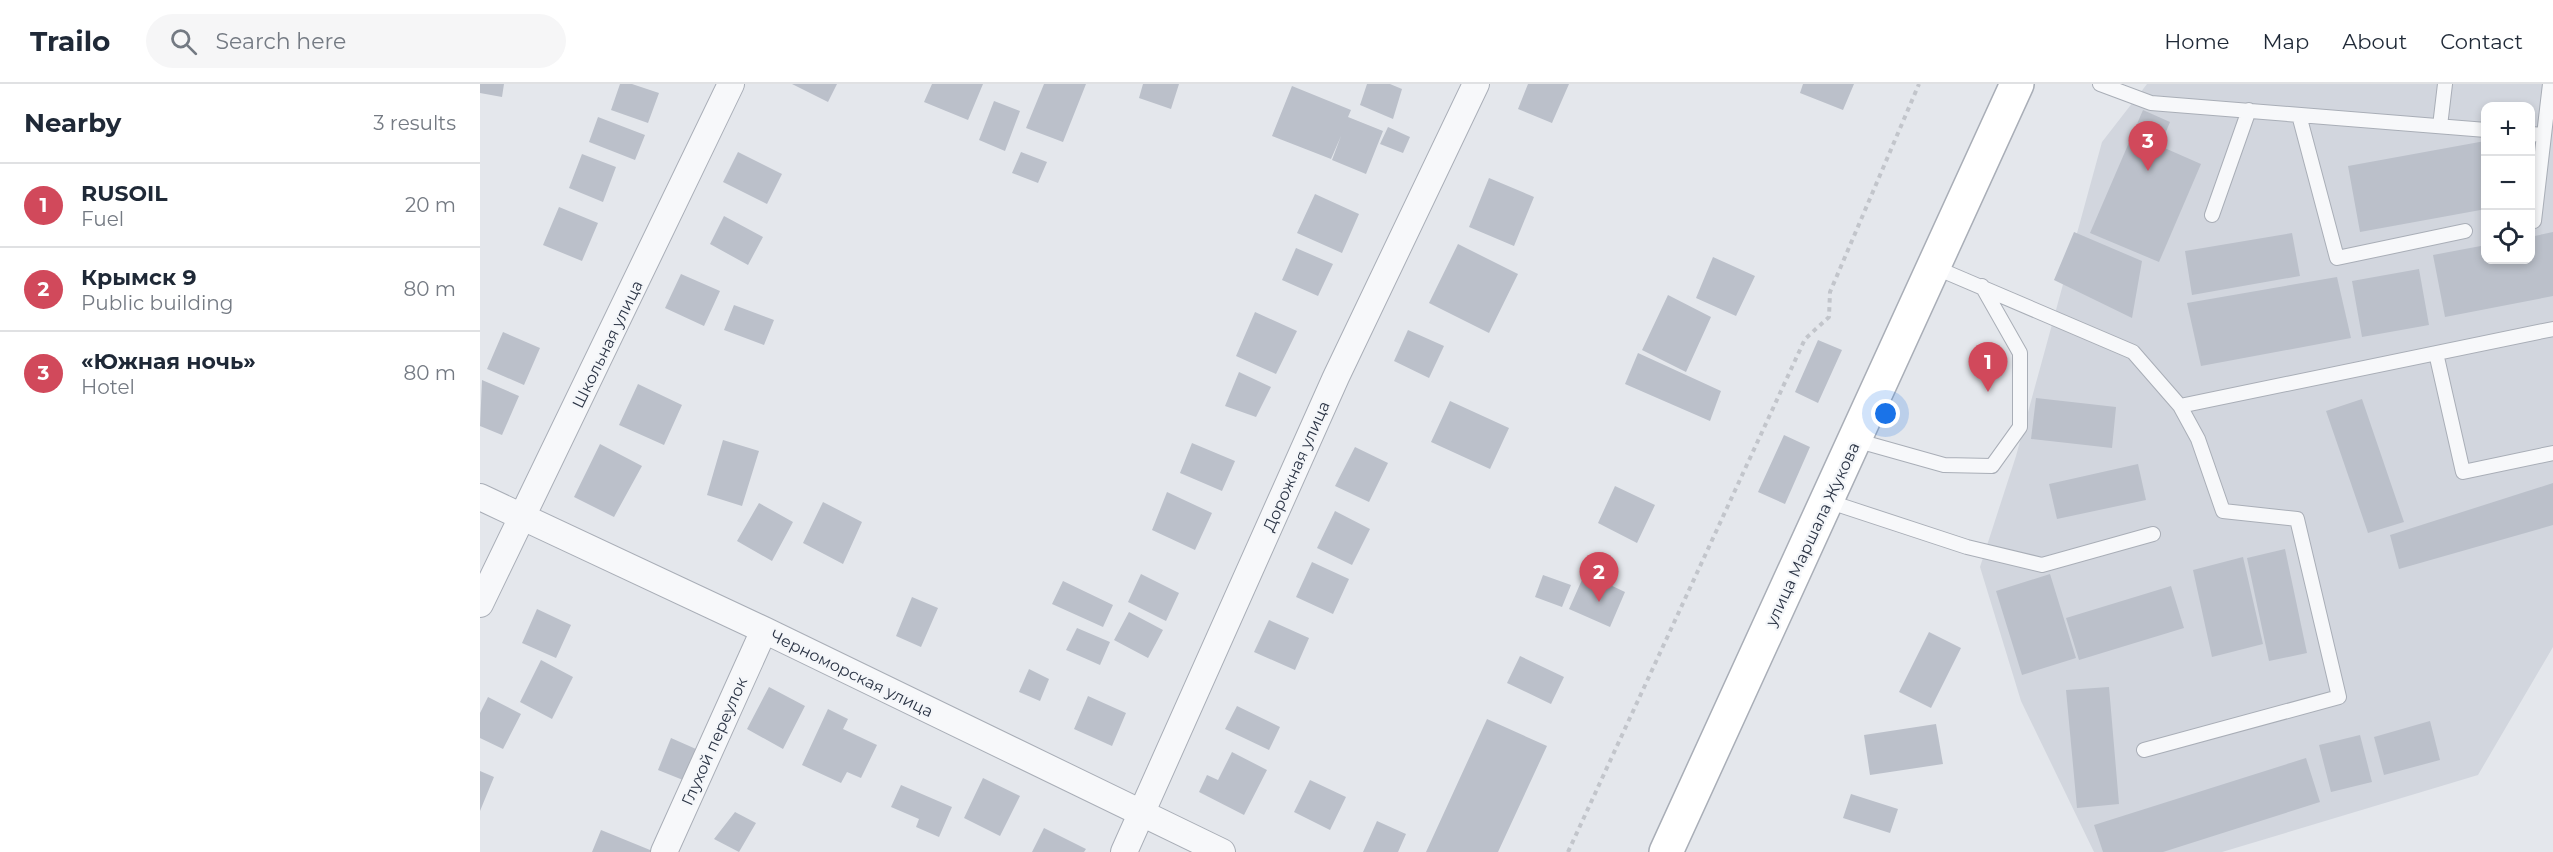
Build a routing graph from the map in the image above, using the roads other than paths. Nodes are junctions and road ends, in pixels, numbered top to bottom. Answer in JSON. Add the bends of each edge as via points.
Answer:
{"nodes":[{"id":1,"x":731,"y":84,"type":"edge"},
{"id":2,"x":1476,"y":84,"type":"edge"},
{"id":3,"x":2017,"y":84,"type":"edge"},
{"id":4,"x":2100,"y":84,"type":"edge"},
{"id":5,"x":2445,"y":84,"type":"edge"},
{"id":6,"x":2550,"y":84,"type":"edge"},
{"id":7,"x":2249,"y":110,"type":"junction"},
{"id":8,"x":2299,"y":115,"type":"junction"},
{"id":9,"x":2439,"y":126,"type":"junction"},
{"id":10,"x":2481,"y":130,"type":"edge"},
{"id":11,"x":2537,"y":134,"type":"edge"},
{"id":12,"x":2534,"y":210,"type":"edge"},
{"id":13,"x":2212,"y":214,"type":"dead end"},
{"id":14,"x":2465,"y":231,"type":"dead end"},
{"id":15,"x":1934,"y":267,"type":"junction"},
{"id":16,"x":1982,"y":286,"type":"junction"},
{"id":17,"x":2553,"y":329,"type":"edge"},
{"id":18,"x":2436,"y":353,"type":"junction"},
{"id":19,"x":2180,"y":406,"type":"junction"},
{"id":20,"x":1855,"y":440,"type":"junction"},
{"id":21,"x":2553,"y":453,"type":"edge"},
{"id":22,"x":480,"y":497,"type":"edge"},
{"id":23,"x":1827,"y":501,"type":"junction"},
{"id":24,"x":524,"y":517,"type":"junction"},
{"id":25,"x":2153,"y":534,"type":"dead end"},
{"id":26,"x":480,"y":604,"type":"edge"},
{"id":27,"x":764,"y":630,"type":"junction"},
{"id":28,"x":2144,"y":750,"type":"dead end"},
{"id":29,"x":1142,"y":813,"type":"junction"},
{"id":30,"x":663,"y":852,"type":"edge"},
{"id":31,"x":1124,"y":852,"type":"edge"},
{"id":32,"x":1222,"y":852,"type":"edge"},
{"id":33,"x":1666,"y":852,"type":"edge"}],
"edges":[{"from":1,"to":24,"type":"street","name":"Школьная улица"},
{"from":2,"to":29,"type":"street","name":"Дорожная улица","via":[[1336,377]]},
{"from":3,"to":15,"type":"main road","name":"улица Маршала Жукова"},
{"from":4,"to":7,"type":"lane","via":[[2151,103]]},
{"from":5,"to":9,"type":"lane"},
{"from":6,"to":11,"type":"lane"},
{"from":7,"to":8,"type":"lane"},
{"from":7,"to":13,"type":"lane"},
{"from":8,"to":9,"type":"lane"},
{"from":8,"to":14,"type":"lane","via":[[2337,258]]},
{"from":9,"to":10,"type":"lane"},
{"from":11,"to":12,"type":"lane"},
{"from":15,"to":16,"type":"lane"},
{"from":15,"to":20,"type":"main road","name":"улица Маршала Жукова"},
{"from":16,"to":19,"type":"lane","via":[[2133,352]]},
{"from":16,"to":20,"type":"lane","via":[[2020,353],[2020,428],[1992,466],[1944,465]]},
{"from":17,"to":18,"type":"lane"},
{"from":18,"to":19,"type":"lane"},
{"from":18,"to":21,"type":"lane","via":[[2463,472]]},
{"from":19,"to":28,"type":"lane","via":[[2198,439],[2223,511],[2297,519],[2339,697]]},
{"from":20,"to":23,"type":"main road","name":"улица Маршала Жукова"},
{"from":22,"to":24,"type":"street","name":"Черноморская улица"},
{"from":23,"to":25,"type":"lane","via":[[1966,547],[2042,565]]},
{"from":23,"to":33,"type":"main road","name":"улица Маршала Жукова"},
{"from":24,"to":26,"type":"street","name":"Школьная улица"},
{"from":24,"to":27,"type":"street","name":"Черноморская улица"},
{"from":27,"to":29,"type":"street","name":"Черноморская улица"},
{"from":27,"to":30,"type":"street","name":"Глухой переулок"},
{"from":29,"to":31,"type":"street","name":"Дорожная улица"},
{"from":29,"to":32,"type":"street","name":"Черноморская улица"}]}
